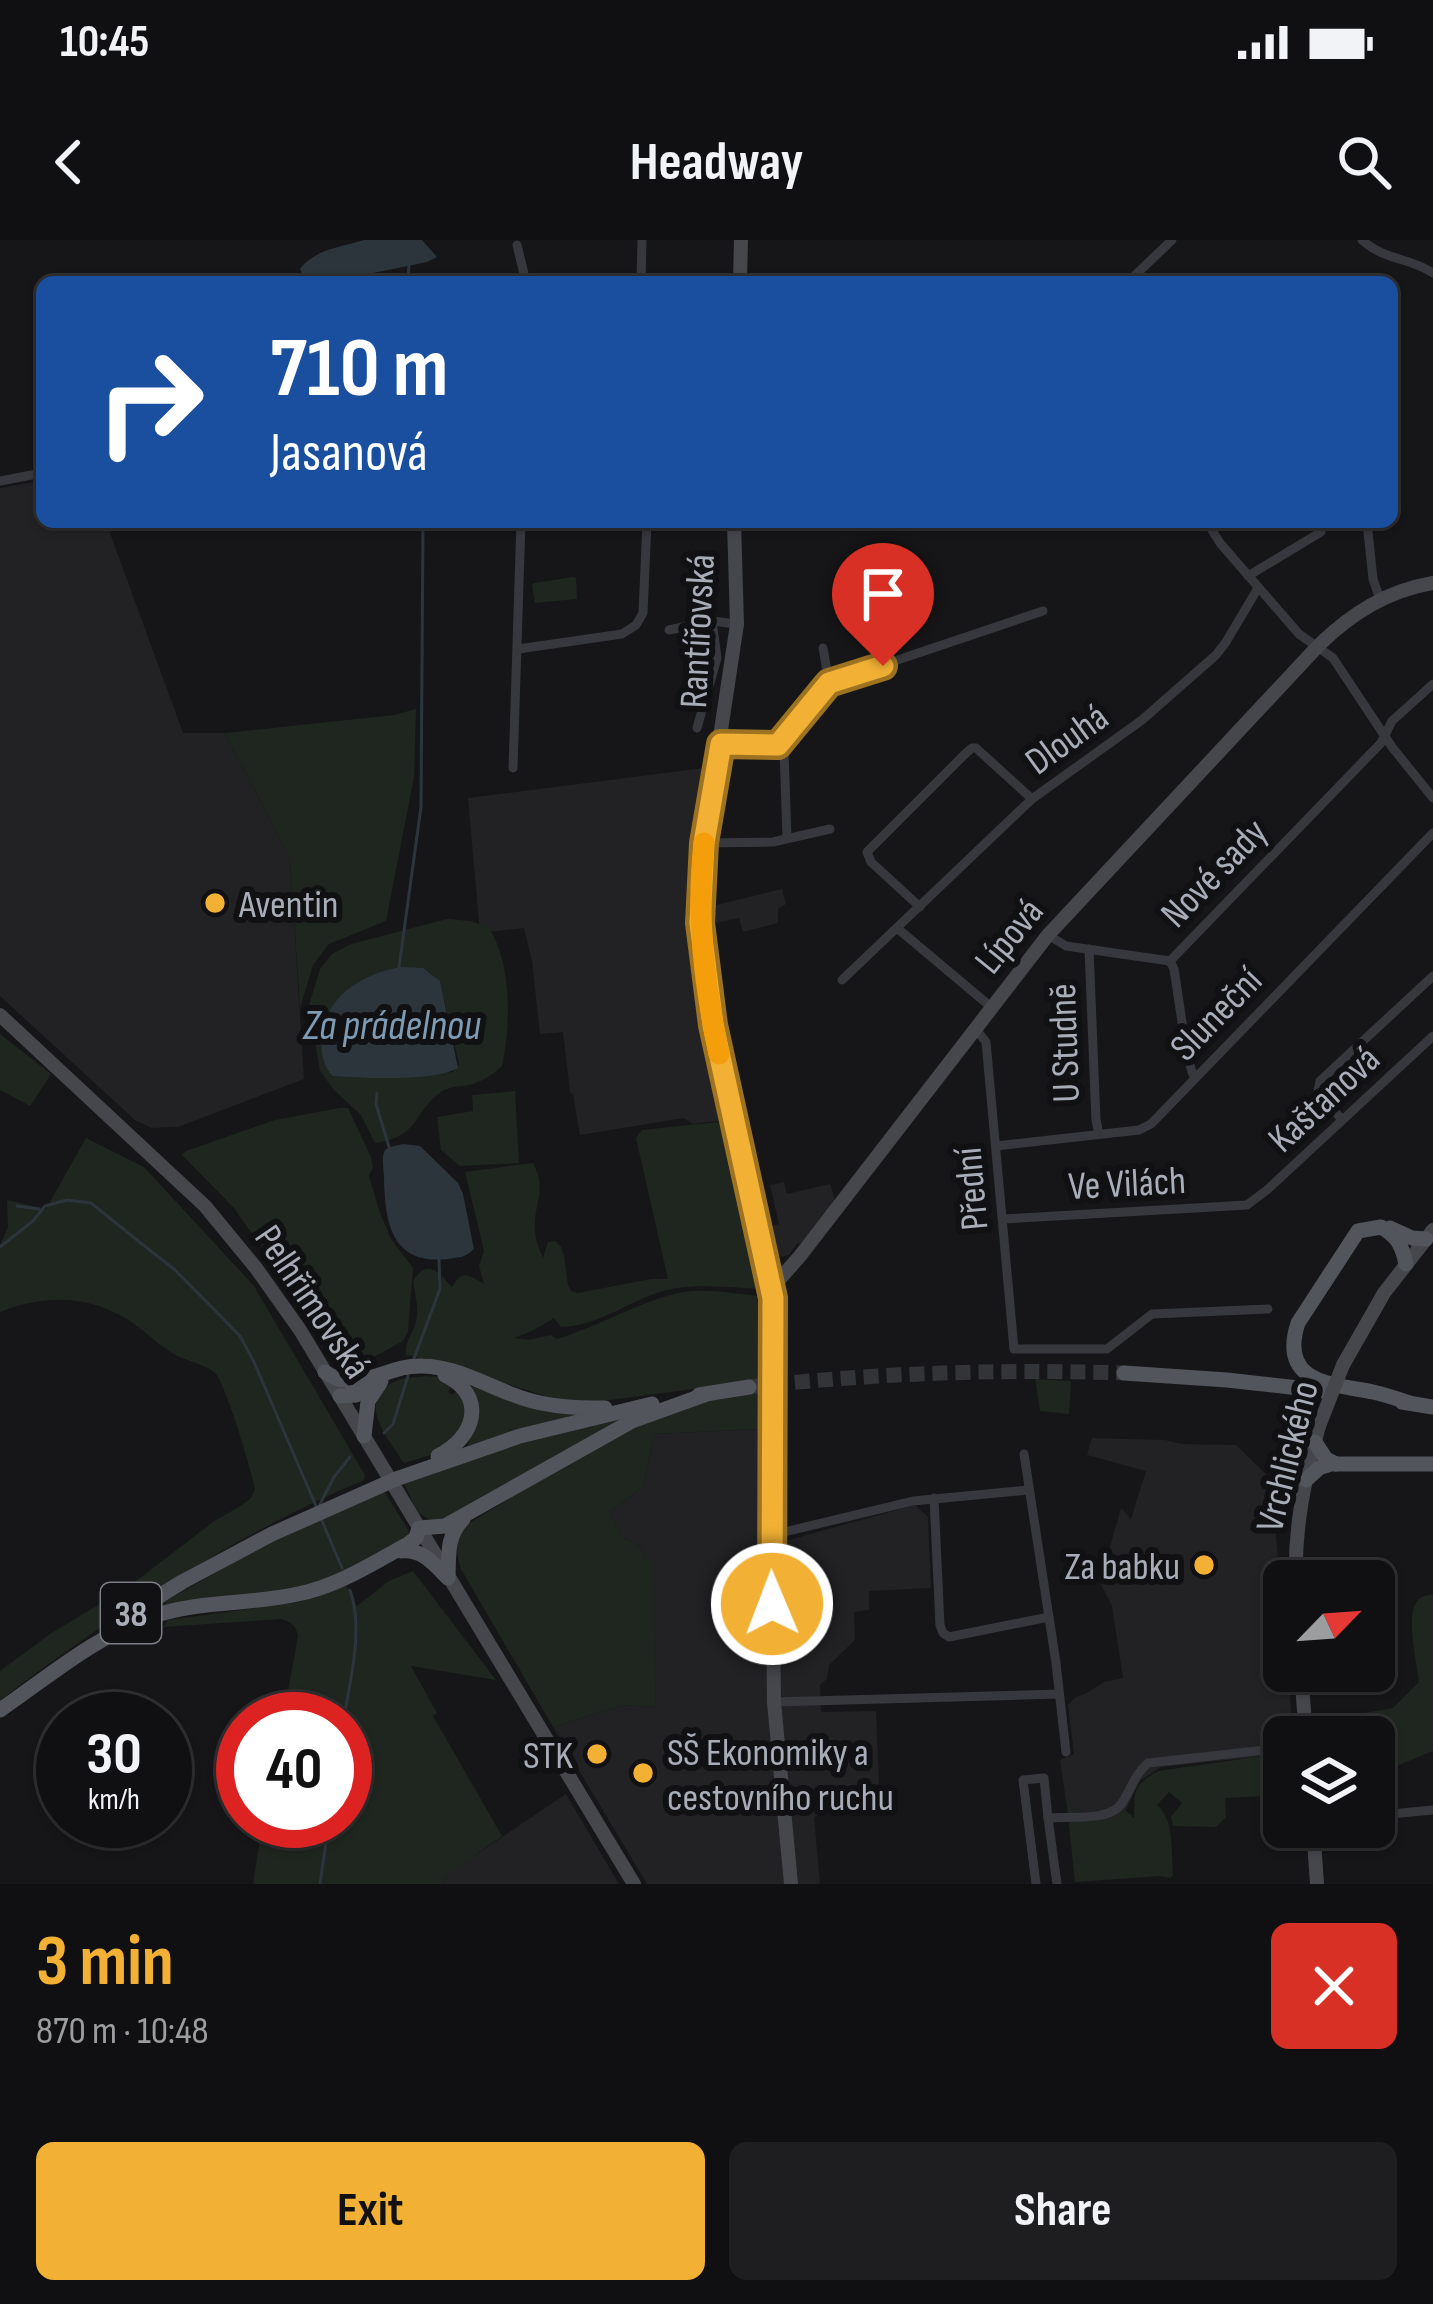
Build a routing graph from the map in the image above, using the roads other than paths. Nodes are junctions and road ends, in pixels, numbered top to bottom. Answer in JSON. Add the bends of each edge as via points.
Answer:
{"nodes":[{"id":1,"x":642,"y":240,"type":"edge"},
{"id":2,"x":740,"y":240,"type":"edge"},
{"id":3,"x":1172,"y":240,"type":"edge"},
{"id":4,"x":1362,"y":240,"type":"edge"},
{"id":5,"x":517,"y":245,"type":"dead end"},
{"id":6,"x":1433,"y":273,"type":"edge"},
{"id":7,"x":525,"y":276,"type":"edge"},
{"id":8,"x":641,"y":276,"type":"edge"},
{"id":9,"x":740,"y":276,"type":"edge"},
{"id":10,"x":1135,"y":276,"type":"edge"},
{"id":11,"x":36,"y":474,"type":"edge"},
{"id":12,"x":0,"y":481,"type":"edge"},
{"id":13,"x":521,"y":528,"type":"edge"},
{"id":14,"x":647,"y":528,"type":"edge"},
{"id":15,"x":734,"y":528,"type":"edge"},
{"id":16,"x":1211,"y":528,"type":"edge"},
{"id":17,"x":1368,"y":528,"type":"edge"},
{"id":18,"x":1321,"y":532,"type":"dead end"},
{"id":19,"x":1248,"y":576,"type":"junction"},
{"id":20,"x":1433,"y":583,"type":"edge"},
{"id":21,"x":1258,"y":588,"type":"junction"},
{"id":22,"x":1379,"y":599,"type":"junction"},
{"id":23,"x":1042,"y":611,"type":"dead end"},
{"id":24,"x":712,"y":621,"type":"junction"},
{"id":25,"x":737,"y":624,"type":"junction"},
{"id":26,"x":669,"y":630,"type":"dead end"},
{"id":27,"x":1319,"y":645,"type":"junction"},
{"id":28,"x":823,"y":648,"type":"dead end"},
{"id":29,"x":518,"y":649,"type":"junction"},
{"id":30,"x":829,"y":683,"type":"junction"},
{"id":31,"x":1433,"y":684,"type":"edge"},
{"id":32,"x":697,"y":728,"type":"dead end"},
{"id":33,"x":1384,"y":734,"type":"junction"},
{"id":34,"x":721,"y":744,"type":"junction"},
{"id":35,"x":778,"y":745,"type":"junction"},
{"id":36,"x":513,"y":768,"type":"dead end"},
{"id":37,"x":1433,"y":798,"type":"edge"},
{"id":38,"x":1032,"y":799,"type":"junction"},
{"id":39,"x":830,"y":829,"type":"dead end"},
{"id":40,"x":1433,"y":833,"type":"edge"},
{"id":41,"x":788,"y":838,"type":"junction"},
{"id":42,"x":704,"y":843,"type":"junction"},
{"id":43,"x":920,"y":907,"type":"junction"},
{"id":44,"x":897,"y":928,"type":"junction"},
{"id":45,"x":1048,"y":935,"type":"junction"},
{"id":46,"x":1089,"y":949,"type":"junction"},
{"id":47,"x":1170,"y":961,"type":"junction"},
{"id":48,"x":1433,"y":976,"type":"edge"},
{"id":49,"x":842,"y":980,"type":"dead end"},
{"id":50,"x":991,"y":1007,"type":"junction"},
{"id":51,"x":0,"y":1015,"type":"edge"},
{"id":52,"x":976,"y":1028,"type":"junction"},
{"id":53,"x":1433,"y":1036,"type":"edge"},
{"id":54,"x":1194,"y":1078,"type":"junction"},
{"id":55,"x":1342,"y":1120,"type":"junction"},
{"id":56,"x":1099,"y":1134,"type":"junction"},
{"id":57,"x":996,"y":1146,"type":"junction"},
{"id":58,"x":1253,"y":1203,"type":"joint"},
{"id":59,"x":1003,"y":1219,"type":"junction"},
{"id":60,"x":1381,"y":1227,"type":"junction"},
{"id":61,"x":1430,"y":1235,"type":"edge"},
{"id":62,"x":1406,"y":1264,"type":"junction"},
{"id":63,"x":771,"y":1285,"type":"junction"},
{"id":64,"x":1268,"y":1309,"type":"dead end"},
{"id":65,"x":415,"y":1369,"type":"junction"},
{"id":66,"x":325,"y":1372,"type":"junction"},
{"id":67,"x":1124,"y":1373,"type":"tunnel mouth"},
{"id":68,"x":382,"y":1381,"type":"junction"},
{"id":69,"x":352,"y":1383,"type":"junction"},
{"id":70,"x":749,"y":1387,"type":"tunnel mouth"},
{"id":71,"x":707,"y":1394,"type":"junction"},
{"id":72,"x":340,"y":1396,"type":"junction"},
{"id":73,"x":1410,"y":1403,"type":"junction"},
{"id":74,"x":1433,"y":1407,"type":"edge"},
{"id":75,"x":632,"y":1408,"type":"junction"},
{"id":76,"x":1317,"y":1434,"type":"junction"},
{"id":77,"x":364,"y":1436,"type":"junction"},
{"id":78,"x":1024,"y":1454,"type":"dead end"},
{"id":79,"x":428,"y":1464,"type":"junction"},
{"id":80,"x":1336,"y":1464,"type":"junction"},
{"id":81,"x":1433,"y":1464,"type":"edge"},
{"id":82,"x":1306,"y":1480,"type":"junction"},
{"id":83,"x":1028,"y":1490,"type":"junction"},
{"id":84,"x":934,"y":1498,"type":"junction"},
{"id":85,"x":470,"y":1511,"type":"junction"},
{"id":86,"x":419,"y":1528,"type":"junction"},
{"id":87,"x":772,"y":1535,"type":"junction"},
{"id":88,"x":389,"y":1555,"type":"junction"},
{"id":89,"x":1296,"y":1560,"type":"edge"},
{"id":90,"x":448,"y":1578,"type":"junction"},
{"id":91,"x":1049,"y":1617,"type":"junction"},
{"id":92,"x":1059,"y":1694,"type":"junction"},
{"id":93,"x":774,"y":1702,"type":"junction"},
{"id":94,"x":0,"y":1708,"type":"edge"},
{"id":95,"x":1263,"y":1750,"type":"edge"},
{"id":96,"x":1066,"y":1752,"type":"dead end"},
{"id":97,"x":1433,"y":1810,"type":"edge"},
{"id":98,"x":1395,"y":1814,"type":"edge"},
{"id":99,"x":1048,"y":1818,"type":"junction"},
{"id":100,"x":1314,"y":1848,"type":"edge"},
{"id":101,"x":634,"y":1884,"type":"edge"},
{"id":102,"x":791,"y":1884,"type":"edge"},
{"id":103,"x":1036,"y":1884,"type":"edge"},
{"id":104,"x":1057,"y":1884,"type":"edge"},
{"id":105,"x":1317,"y":1884,"type":"edge"}],
"edges":[{"from":1,"to":8,"type":"street"},
{"from":2,"to":9,"type":"street"},
{"from":3,"to":10,"type":"street"},
{"from":4,"to":6,"type":"street"},
{"from":5,"to":7,"type":"street"},
{"from":11,"to":12,"type":"street"},
{"from":13,"to":29,"type":"street"},
{"from":14,"to":29,"type":"street","via":[[645,604],[636,625],[622,634]]},
{"from":15,"to":25,"type":"street","name":"Rantířovská"},
{"from":16,"to":19,"type":"street"},
{"from":17,"to":22,"type":"street"},
{"from":18,"to":19,"type":"street"},
{"from":19,"to":21,"type":"street"},
{"from":20,"to":22,"type":"street","name":"Lípová"},
{"from":21,"to":27,"type":"street"},
{"from":21,"to":38,"type":"street","name":"Dlouhá","via":[[1216,656]]},
{"from":22,"to":27,"type":"street","name":"Lípová"},
{"from":23,"to":30,"type":"street"},
{"from":24,"to":25,"type":"street"},
{"from":24,"to":26,"type":"street"},
{"from":24,"to":32,"type":"street","via":[[717,658]]},
{"from":25,"to":34,"type":"street","name":"Rantířovská"},
{"from":27,"to":33,"type":"street"},
{"from":27,"to":45,"type":"street","name":"Lípová"},
{"from":28,"to":30,"type":"street"},
{"from":29,"to":36,"type":"street"},
{"from":30,"to":35,"type":"street"},
{"from":31,"to":33,"type":"street","name":"Nové sady"},
{"from":33,"to":37,"type":"street"},
{"from":33,"to":47,"type":"street","name":"Nové sady"},
{"from":34,"to":35,"type":"street","name":"Rantířovská"},
{"from":34,"to":42,"type":"street","name":"Rantířovská"},
{"from":35,"to":41,"type":"street"},
{"from":38,"to":43,"type":"street","name":"Dlouhá"},
{"from":38,"to":43,"type":"street","via":[[976,748],[964,754],[867,852]]},
{"from":39,"to":41,"type":"street"},
{"from":40,"to":54,"type":"street","name":"Sluneční"},
{"from":41,"to":42,"type":"street"},
{"from":42,"to":63,"type":"street","name":"Rantířovská","via":[[706,991]]},
{"from":43,"to":44,"type":"street","name":"Dlouhá"},
{"from":44,"to":49,"type":"street","name":"Dlouhá"},
{"from":44,"to":50,"type":"street"},
{"from":45,"to":46,"type":"street","name":"Nové sady"},
{"from":45,"to":50,"type":"street","name":"Lípová"},
{"from":46,"to":47,"type":"street","name":"Nové sady"},
{"from":46,"to":56,"type":"street","name":"U Studně"},
{"from":47,"to":54,"type":"street"},
{"from":48,"to":55,"type":"street","via":[[1321,1081],[1318,1091]]},
{"from":50,"to":52,"type":"street","name":"Lípová"},
{"from":51,"to":66,"type":"street","name":"Pelhřimovská","via":[[205,1206]]},
{"from":52,"to":57,"type":"street","name":"Přední","via":[[986,1042]]},
{"from":52,"to":63,"type":"street","name":"Lípová"},
{"from":53,"to":55,"type":"street","name":"Kaštanová"},
{"from":54,"to":56,"type":"street","name":"Sluneční","via":[[1148,1126]]},
{"from":55,"to":58,"type":"street","name":"Kaštanová"},
{"from":56,"to":57,"type":"street","name":"Sluneční"},
{"from":57,"to":59,"type":"street","name":"Přední"},
{"from":58,"to":59,"type":"street","name":"Ve Vilách"},
{"from":59,"to":64,"type":"street","name":"Přední","via":[[1013,1349],[1107,1349],[1152,1314]]},
{"from":60,"to":61,"type":"main road"},
{"from":60,"to":62,"type":"main road","via":[[1398,1240]]},
{"from":60,"to":73,"type":"main road","via":[[1353,1236],[1298,1323],[1295,1348],[1316,1381]]},
{"from":61,"to":62,"type":"street","name":"Vrchlického"},
{"from":62,"to":76,"type":"street","name":"Vrchlického","bridge":true,"via":[[1343,1365]]},
{"from":63,"to":87,"type":"street","name":"Rantířovská"},
{"from":65,"to":68,"type":"main road"},
{"from":65,"to":69,"type":"main road"},
{"from":65,"to":75,"type":"main road","via":[[462,1374],[542,1403]]},
{"from":65,"to":79,"type":"main road","via":[[456,1380],[472,1411],[461,1441]]},
{"from":66,"to":69,"type":"main road"},
{"from":66,"to":72,"type":"street","name":"Pelhřimovská"},
{"from":67,"to":73,"type":"main road"},
{"from":68,"to":72,"type":"main road"},
{"from":68,"to":77,"type":"main road","via":[[368,1401]]},
{"from":69,"to":72,"type":"main road"},
{"from":70,"to":71,"type":"main road","number":"38"},
{"from":71,"to":75,"type":"main road","number":"38"},
{"from":71,"to":85,"type":"main road","via":[[632,1421]]},
{"from":72,"to":77,"type":"street","name":"Pelhřimovská"},
{"from":73,"to":74,"type":"main road"},
{"from":75,"to":79,"type":"main road","number":"38"},
{"from":76,"to":80,"type":"main road"},
{"from":76,"to":82,"type":"street","name":"Vrchlického"},
{"from":77,"to":86,"type":"street","name":"Pelhřimovská"},
{"from":78,"to":83,"type":"street"},
{"from":79,"to":94,"type":"main road","number":"38","bridge":true,"via":[[272,1534],[145,1604]]},
{"from":80,"to":81,"type":"main road"},
{"from":80,"to":82,"type":"main road"},
{"from":82,"to":89,"type":"street","name":"Vrchlického"},
{"from":83,"to":84,"type":"street"},
{"from":83,"to":91,"type":"street"},
{"from":84,"to":87,"type":"street"},
{"from":84,"to":91,"type":"street","via":[[943,1633]]},
{"from":85,"to":86,"type":"main road","via":[[439,1528]]},
{"from":85,"to":90,"type":"main road","via":[[451,1535]]},
{"from":86,"to":88,"type":"main road"},
{"from":86,"to":90,"type":"street","name":"Pelhřimovská"},
{"from":87,"to":93,"type":"street","name":"Rantířovská"},
{"from":88,"to":90,"type":"main road","via":[[417,1551]]},
{"from":88,"to":94,"type":"main road","via":[[304,1593],[151,1617]]},
{"from":90,"to":101,"type":"street","name":"Pelhřimovská"},
{"from":91,"to":92,"type":"street"},
{"from":92,"to":93,"type":"street"},
{"from":92,"to":96,"type":"street"},
{"from":93,"to":102,"type":"street","name":"Rantířovská"},
{"from":95,"to":99,"type":"street","via":[[1153,1761],[1115,1812]]},
{"from":97,"to":98,"type":"street"},
{"from":99,"to":103,"type":"street","via":[[1044,1778],[1024,1780]]},
{"from":99,"to":104,"type":"street"},
{"from":100,"to":105,"type":"street"}]}
